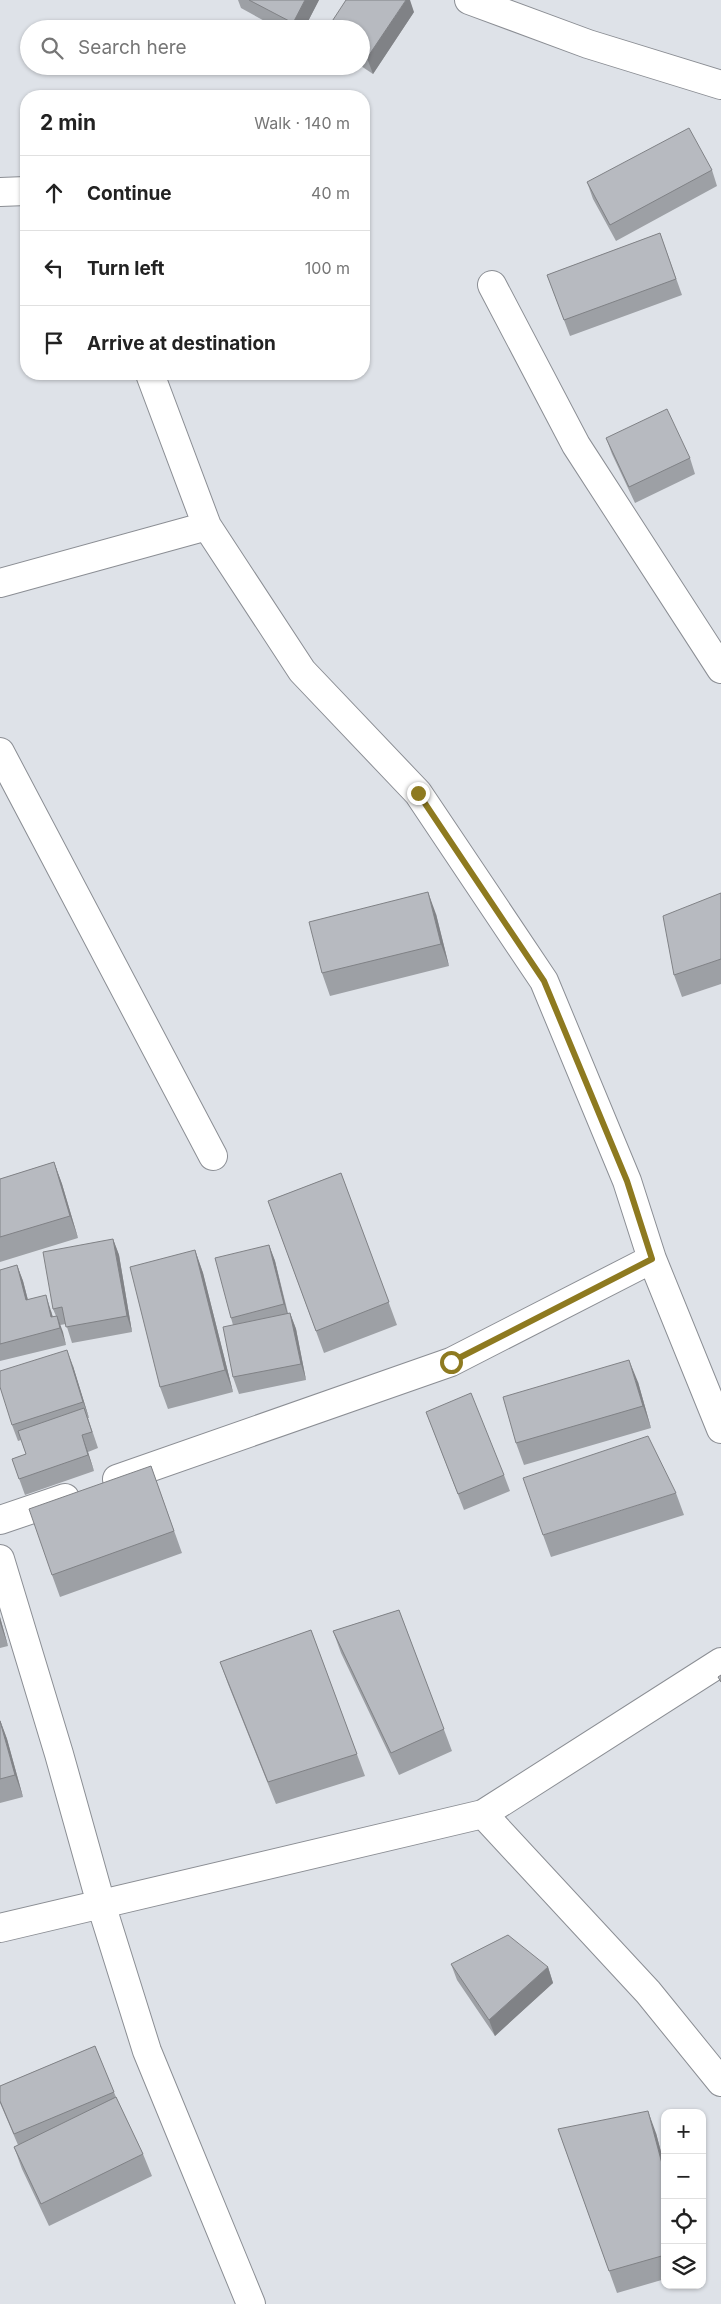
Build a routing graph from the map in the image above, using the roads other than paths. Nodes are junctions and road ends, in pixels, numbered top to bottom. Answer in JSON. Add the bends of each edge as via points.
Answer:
{"nodes":[{"id":1,"x":469,"y":0,"type":"edge"},
{"id":2,"x":721,"y":85,"type":"edge"},
{"id":3,"x":20,"y":191,"type":"edge"},
{"id":4,"x":0,"y":192,"type":"edge"},
{"id":5,"x":492,"y":285,"type":"dead end"},
{"id":6,"x":152,"y":380,"type":"edge"},
{"id":7,"x":207,"y":526,"type":"junction"},
{"id":8,"x":0,"y":583,"type":"edge"},
{"id":9,"x":721,"y":669,"type":"edge"},
{"id":10,"x":0,"y":752,"type":"edge"},
{"id":11,"x":213,"y":1156,"type":"dead end"},
{"id":12,"x":652,"y":1259,"type":"junction"},
{"id":13,"x":721,"y":1429,"type":"edge"},
{"id":14,"x":0,"y":1520,"type":"edge"},
{"id":15,"x":0,"y":1559,"type":"edge"},
{"id":16,"x":721,"y":1662,"type":"edge"},
{"id":17,"x":483,"y":1814,"type":"junction"},
{"id":18,"x":101,"y":1904,"type":"junction"},
{"id":19,"x":0,"y":1928,"type":"edge"},
{"id":20,"x":721,"y":2082,"type":"edge"},
{"id":21,"x":251,"y":2304,"type":"edge"}],
"edges":[{"from":1,"to":2,"type":"street","via":[[588,44]]},
{"from":3,"to":4,"type":"street"},
{"from":5,"to":9,"type":"street","via":[[576,446]]},
{"from":6,"to":7,"type":"street"},
{"from":7,"to":8,"type":"street"},
{"from":7,"to":12,"type":"street","via":[[302,671],[418,793],[544,981],[627,1181]]},
{"from":10,"to":11,"type":"street"},
{"from":12,"to":13,"type":"street"},
{"from":12,"to":14,"type":"street","via":[[451,1362]]},
{"from":15,"to":18,"type":"street"},
{"from":16,"to":17,"type":"street"},
{"from":17,"to":18,"type":"street"},
{"from":17,"to":20,"type":"street","via":[[648,1992]]},
{"from":18,"to":19,"type":"street"},
{"from":18,"to":21,"type":"street","via":[[147,2051]]}]}
